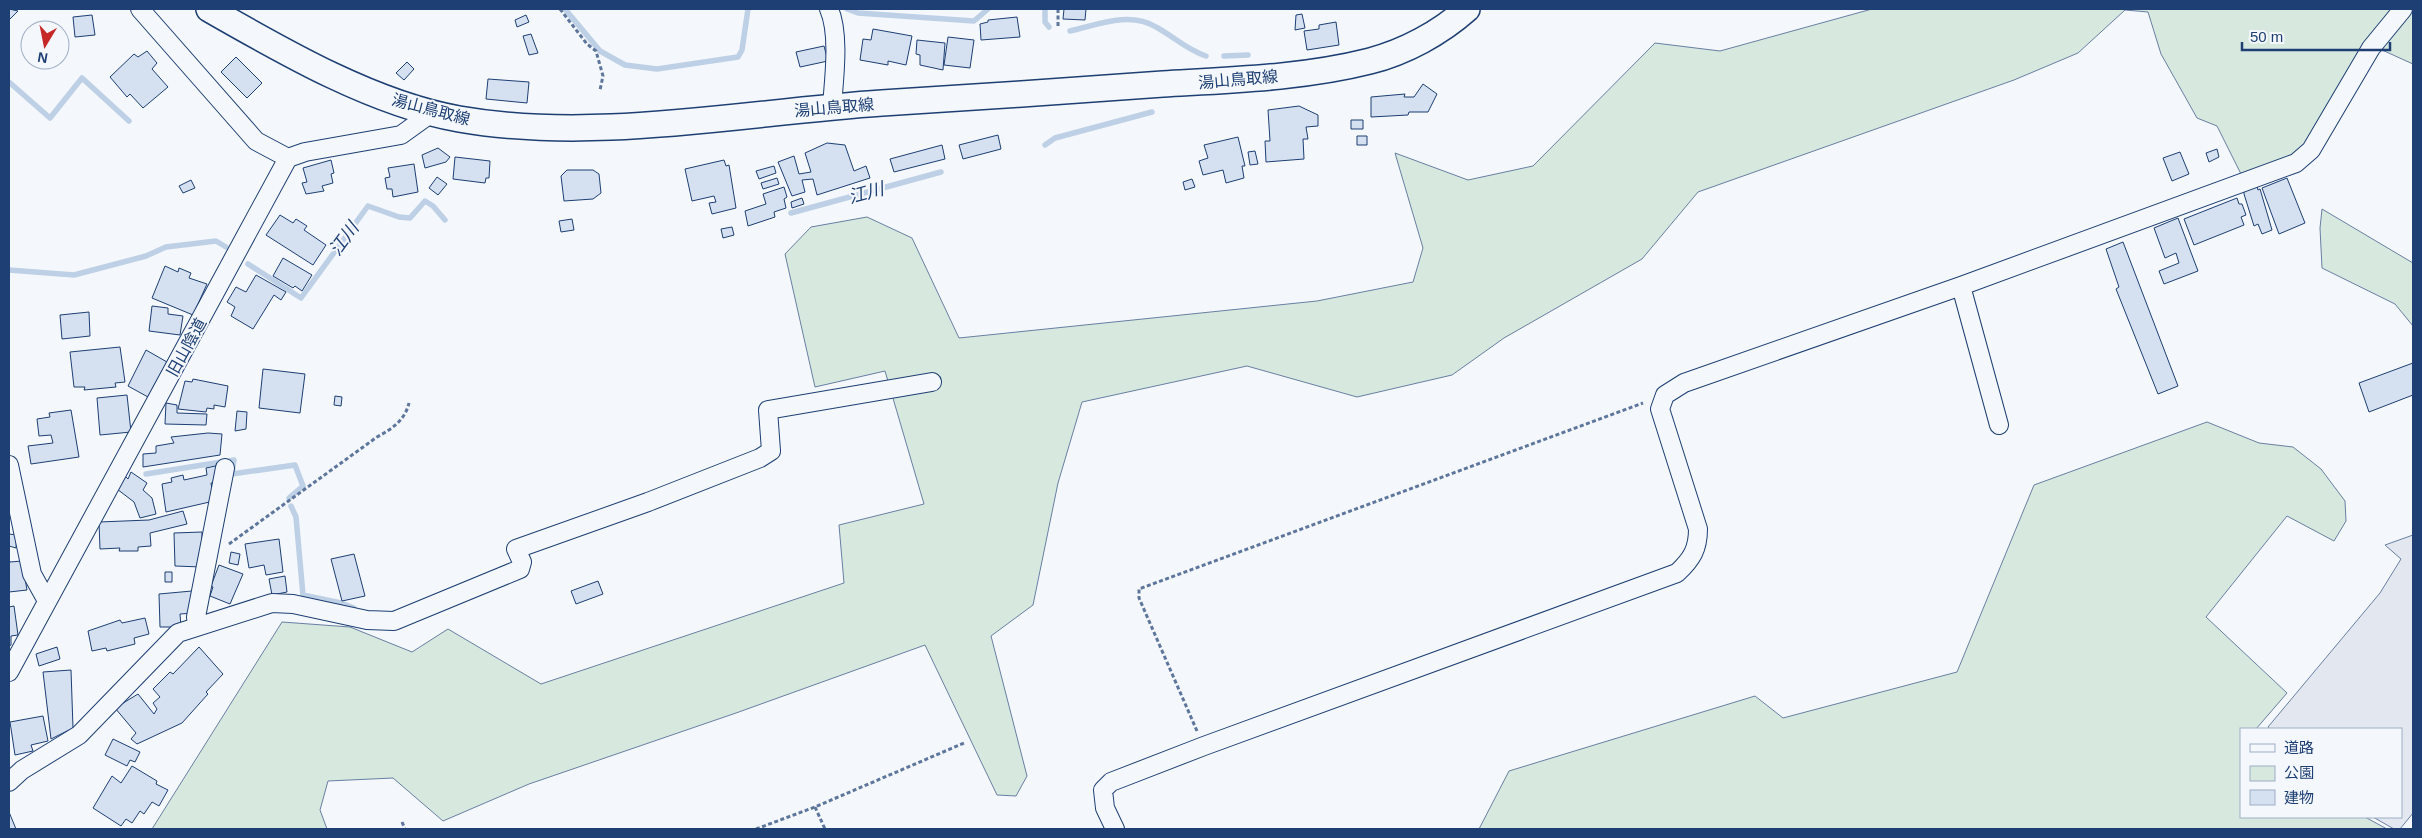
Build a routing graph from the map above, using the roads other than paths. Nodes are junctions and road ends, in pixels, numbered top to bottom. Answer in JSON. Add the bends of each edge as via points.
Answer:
{"nodes":[{"id":1,"x":140,"y":9,"type":"edge"},
{"id":2,"x":210,"y":9,"type":"edge"},
{"id":3,"x":829,"y":9,"type":"edge"},
{"id":4,"x":1467,"y":9,"type":"edge"},
{"id":5,"x":2403,"y":9,"type":"edge"},
{"id":6,"x":832,"y":106,"type":"junction"},
{"id":7,"x":433,"y":112,"type":"junction"},
{"id":8,"x":288,"y":158,"type":"junction"},
{"id":9,"x":1961,"y":286,"type":"junction"},
{"id":10,"x":932,"y":382,"type":"dead end"},
{"id":11,"x":1999,"y":425,"type":"dead end"},
{"id":12,"x":9,"y":465,"type":"edge"},
{"id":13,"x":226,"y":468,"type":"dead end"},
{"id":14,"x":47,"y":601,"type":"junction"},
{"id":15,"x":197,"y":626,"type":"junction"},
{"id":16,"x":9,"y":672,"type":"edge"},
{"id":17,"x":9,"y":782,"type":"edge"},
{"id":18,"x":1115,"y":829,"type":"edge"}],
"edges":[{"from":1,"to":8,"type":"street","via":[[256,141]]},
{"from":2,"to":7,"type":"main road","name":"湯山鳥取線","via":[[308,64]]},
{"from":3,"to":6,"type":"street","via":[[834,58]]},
{"from":4,"to":6,"type":"main road","name":"湯山鳥取線","via":[[1440,30],[1398,52],[1315,72]]},
{"from":5,"to":9,"type":"street","via":[[2371,48],[2311,150],[2296,163]]},
{"from":6,"to":7,"type":"main road","name":"湯山鳥取線","via":[[669,122],[581,126],[512,125]]},
{"from":7,"to":8,"type":"street","via":[[401,134]]},
{"from":8,"to":14,"type":"street","name":"旧山陰道"},
{"from":9,"to":11,"type":"street"},
{"from":9,"to":18,"type":"street","via":[[1684,383],[1665,395],[1660,409],[1698,529],[1698,544],[1691,560],[1677,573],[1112,782],[1103,790],[1105,808]]},
{"from":10,"to":15,"type":"street","via":[[768,410],[771,451],[760,458],[516,549],[522,562],[520,569],[394,621],[367,620],[293,604],[272,603]]},
{"from":12,"to":14,"type":"street","via":[[32,574]]},
{"from":13,"to":15,"type":"street","via":[[206,561]]},
{"from":14,"to":16,"type":"street","name":"旧山陰道"},
{"from":15,"to":17,"type":"street","via":[[169,640],[79,734],[22,770]]}]}
